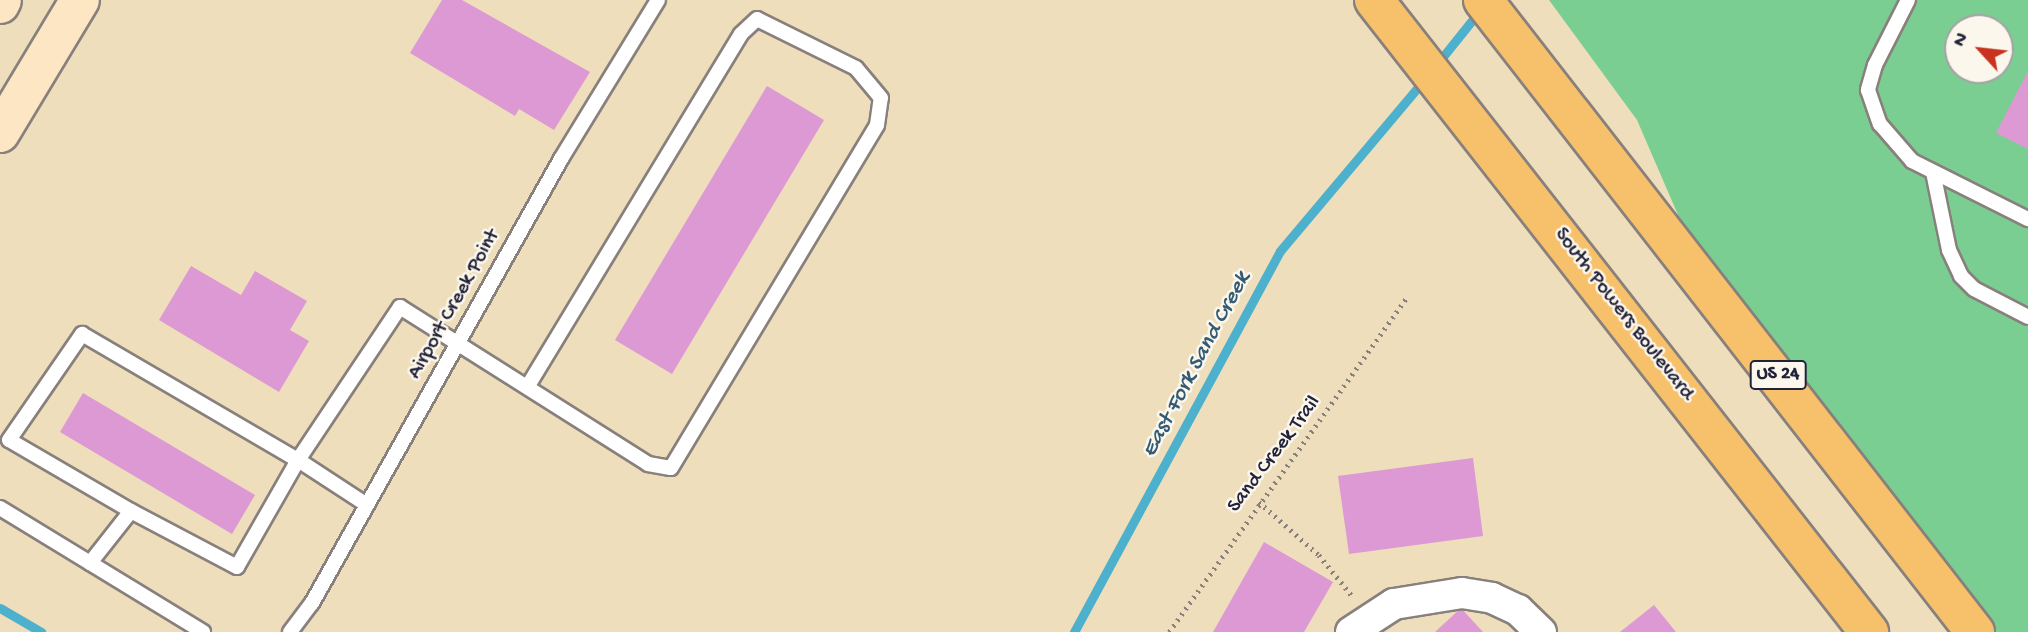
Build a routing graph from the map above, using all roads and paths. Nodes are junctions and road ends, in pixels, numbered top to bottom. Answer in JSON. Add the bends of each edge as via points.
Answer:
{"nodes":[{"id":1,"x":80,"y":0,"type":"edge"},
{"id":2,"x":658,"y":0,"type":"edge"},
{"id":3,"x":1483,"y":0,"type":"edge"},
{"id":4,"x":1908,"y":0,"type":"edge"},
{"id":5,"x":1376,"y":2,"type":"edge"},
{"id":6,"x":0,"y":133,"type":"edge"},
{"id":7,"x":1933,"y":172,"type":"junction"},
{"id":8,"x":2028,"y":219,"type":"edge"},
{"id":9,"x":1407,"y":297,"type":"dead end"},
{"id":10,"x":2028,"y":317,"type":"edge"},
{"id":11,"x":459,"y":341,"type":"junction"},
{"id":12,"x":528,"y":386,"type":"junction"},
{"id":13,"x":298,"y":460,"type":"junction"},
{"id":14,"x":1259,"y":502,"type":"junction"},
{"id":15,"x":367,"y":505,"type":"junction"},
{"id":16,"x":0,"y":508,"type":"edge"},
{"id":17,"x":131,"y":511,"type":"junction"},
{"id":18,"x":90,"y":563,"type":"junction"},
{"id":19,"x":1359,"y":625,"type":"edge"},
{"id":20,"x":204,"y":632,"type":"edge"},
{"id":21,"x":290,"y":632,"type":"edge"},
{"id":22,"x":1169,"y":632,"type":"edge"},
{"id":23,"x":1541,"y":632,"type":"edge"},
{"id":24,"x":1869,"y":632,"type":"edge"},
{"id":25,"x":1975,"y":632,"type":"edge"}],
"edges":[{"from":1,"to":6,"type":"main road"},
{"from":2,"to":11,"type":"lane","name":"Airport Creek Point"},
{"from":3,"to":25,"type":"highway","number":"US 24"},
{"from":4,"to":7,"type":"lane","via":[[1868,89],[1880,124],[1912,161]]},
{"from":5,"to":24,"type":"highway","name":"South Powers Boulevard"},
{"from":7,"to":8,"type":"lane"},
{"from":7,"to":10,"type":"lane","via":[[1949,250],[1961,276],[1974,289]]},
{"from":9,"to":14,"type":"path","name":"Sand Creek Trail"},
{"from":11,"to":12,"type":"lane"},
{"from":11,"to":13,"type":"lane","via":[[400,307]]},
{"from":11,"to":15,"type":"lane","name":"Airport Creek Point"},
{"from":12,"to":12,"type":"lane","via":[[648,464],[671,468],[877,125],[881,97],[856,68],[757,19],[741,34]]},
{"from":13,"to":15,"type":"lane"},
{"from":13,"to":17,"type":"lane","via":[[237,567]]},
{"from":13,"to":17,"type":"lane","via":[[82,334],[9,440]]},
{"from":14,"to":19,"type":"path","via":[[1319,555]]},
{"from":14,"to":22,"type":"path","name":"Sand Creek Trail"},
{"from":15,"to":21,"type":"lane","name":"Airport Creek Point","via":[[312,603]]},
{"from":16,"to":18,"type":"lane"},
{"from":17,"to":18,"type":"lane"},
{"from":18,"to":20,"type":"lane"},
{"from":19,"to":23,"type":"street","via":[[1394,604],[1429,594],[1462,593],[1492,598],[1518,610]]}]}
